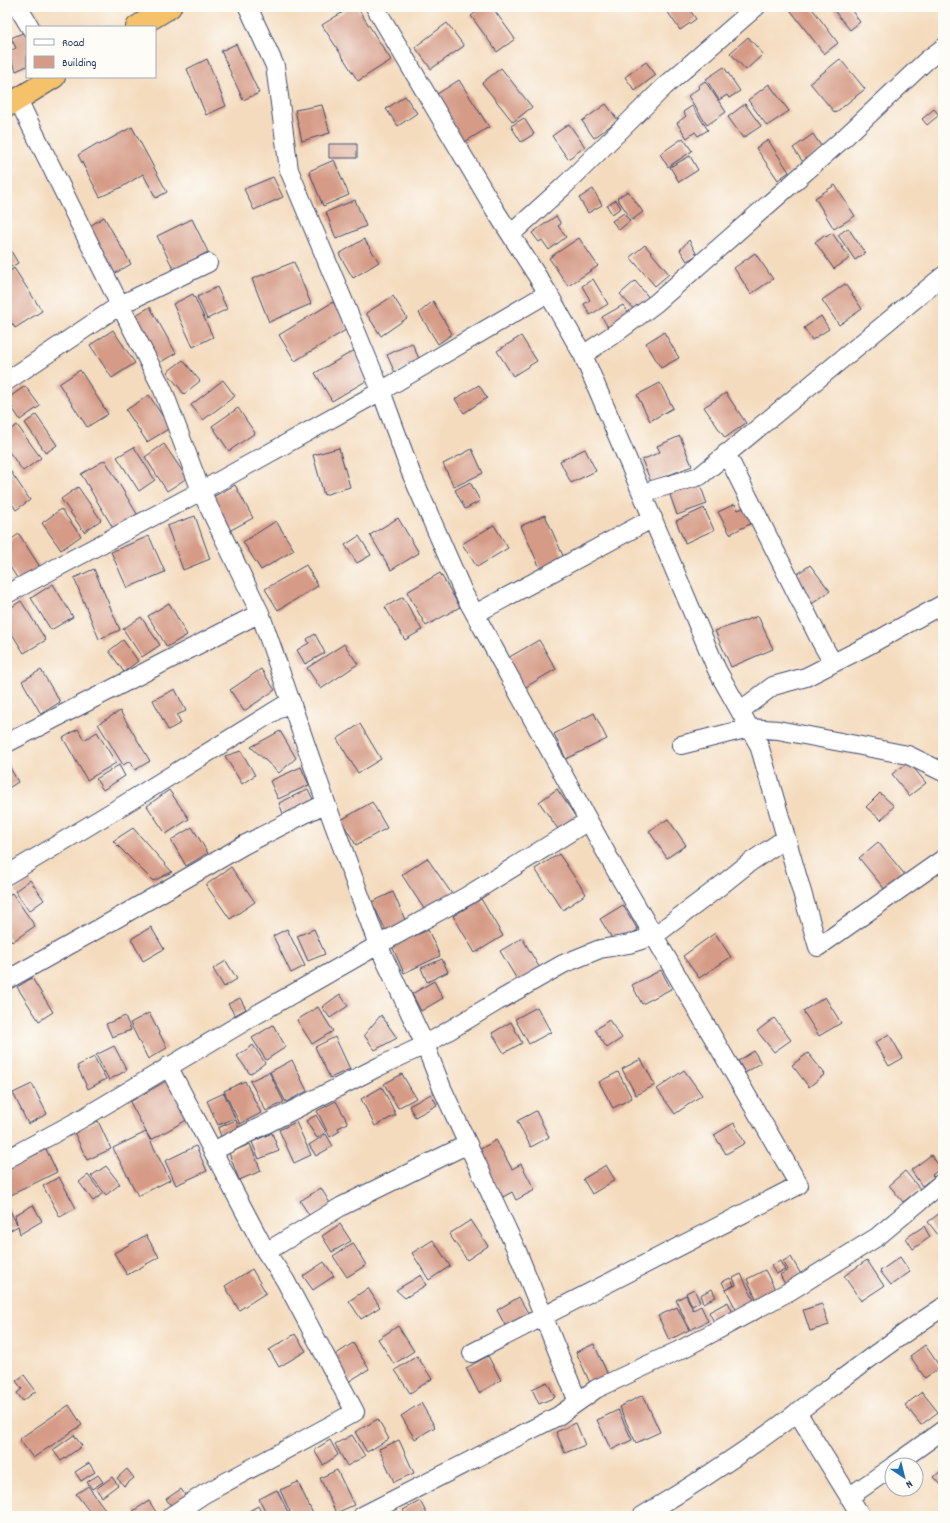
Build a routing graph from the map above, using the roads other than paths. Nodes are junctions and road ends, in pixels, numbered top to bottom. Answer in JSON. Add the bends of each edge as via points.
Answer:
{"nodes":[{"id":1,"x":18,"y":7,"type":"edge"},
{"id":2,"x":170,"y":7,"type":"edge"},
{"id":3,"x":248,"y":7,"type":"edge"},
{"id":4,"x":375,"y":7,"type":"edge"},
{"id":5,"x":756,"y":7,"type":"edge"},
{"id":6,"x":29,"y":26,"type":"edge"},
{"id":7,"x":139,"y":26,"type":"edge"},
{"id":8,"x":943,"y":48,"type":"edge"},
{"id":9,"x":52,"y":78,"type":"edge"},
{"id":10,"x":13,"y":103,"type":"edge"},
{"id":11,"x":511,"y":234,"type":"junction"},
{"id":12,"x":208,"y":263,"type":"dead end"},
{"id":13,"x":943,"y":276,"type":"edge"},
{"id":14,"x":548,"y":293,"type":"junction"},
{"id":15,"x":120,"y":305,"type":"junction"},
{"id":16,"x":583,"y":355,"type":"junction"},
{"id":17,"x":7,"y":381,"type":"edge"},
{"id":18,"x":381,"y":391,"type":"junction"},
{"id":19,"x":726,"y":453,"type":"junction"},
{"id":20,"x":201,"y":491,"type":"junction"},
{"id":21,"x":642,"y":494,"type":"junction"},
{"id":22,"x":653,"y":518,"type":"junction"},
{"id":23,"x":7,"y":594,"type":"edge"},
{"id":24,"x":943,"y":604,"type":"edge"},
{"id":25,"x":260,"y":612,"type":"junction"},
{"id":26,"x":475,"y":614,"type":"junction"},
{"id":27,"x":833,"y":664,"type":"junction"},
{"id":28,"x":291,"y":701,"type":"junction"},
{"id":29,"x":740,"y":711,"type":"junction"},
{"id":30,"x":749,"y":728,"type":"junction"},
{"id":31,"x":7,"y":743,"type":"edge"},
{"id":32,"x":681,"y":745,"type":"dead end"},
{"id":33,"x":943,"y":772,"type":"edge"},
{"id":34,"x":326,"y":803,"type":"junction"},
{"id":35,"x":588,"y":820,"type":"junction"},
{"id":36,"x":786,"y":838,"type":"junction"},
{"id":37,"x":943,"y":859,"type":"edge"},
{"id":38,"x":7,"y":875,"type":"edge"},
{"id":39,"x":654,"y":936,"type":"junction"},
{"id":40,"x":378,"y":945,"type":"junction"},
{"id":41,"x":7,"y":980,"type":"edge"},
{"id":42,"x":425,"y":1045,"type":"junction"},
{"id":43,"x":168,"y":1066,"type":"junction"},
{"id":44,"x":468,"y":1144,"type":"junction"},
{"id":45,"x":213,"y":1150,"type":"junction"},
{"id":46,"x":7,"y":1159,"type":"edge"},
{"id":47,"x":943,"y":1182,"type":"edge"},
{"id":48,"x":266,"y":1252,"type":"junction"},
{"id":49,"x":943,"y":1307,"type":"edge"},
{"id":50,"x":544,"y":1316,"type":"junction"},
{"id":51,"x":472,"y":1353,"type":"dead end"},
{"id":52,"x":578,"y":1402,"type":"junction"},
{"id":53,"x":798,"y":1412,"type":"junction"},
{"id":54,"x":943,"y":1430,"type":"edge"},
{"id":55,"x":906,"y":1457,"type":"edge"},
{"id":56,"x":884,"y":1472,"type":"edge"},
{"id":57,"x":849,"y":1497,"type":"junction"},
{"id":58,"x":171,"y":1516,"type":"edge"},
{"id":59,"x":362,"y":1516,"type":"edge"},
{"id":60,"x":642,"y":1516,"type":"edge"},
{"id":61,"x":860,"y":1516,"type":"edge"}],
"edges":[{"from":1,"to":6,"type":"street"},
{"from":2,"to":7,"type":"highway"},
{"from":3,"to":18,"type":"street","via":[[275,66],[289,170]]},
{"from":4,"to":11,"type":"street"},
{"from":5,"to":11,"type":"street","via":[[664,87],[563,187]]},
{"from":8,"to":16,"type":"street","via":[[656,303]]},
{"from":9,"to":10,"type":"highway"},
{"from":10,"to":15,"type":"street"},
{"from":11,"to":14,"type":"street"},
{"from":12,"to":15,"type":"street"},
{"from":13,"to":19,"type":"street"},
{"from":14,"to":16,"type":"street"},
{"from":14,"to":18,"type":"street"},
{"from":15,"to":17,"type":"street"},
{"from":15,"to":20,"type":"street","via":[[163,390]]},
{"from":16,"to":21,"type":"street"},
{"from":18,"to":20,"type":"street"},
{"from":18,"to":26,"type":"street","via":[[411,473]]},
{"from":19,"to":21,"type":"street","via":[[700,476]]},
{"from":19,"to":27,"type":"street"},
{"from":20,"to":23,"type":"street"},
{"from":20,"to":25,"type":"street"},
{"from":21,"to":22,"type":"street"},
{"from":22,"to":26,"type":"street"},
{"from":22,"to":29,"type":"street","via":[[717,670]]},
{"from":24,"to":27,"type":"street"},
{"from":25,"to":28,"type":"street"},
{"from":25,"to":31,"type":"street"},
{"from":26,"to":35,"type":"street"},
{"from":27,"to":29,"type":"street","via":[[806,677],[774,686]]},
{"from":28,"to":34,"type":"street"},
{"from":28,"to":38,"type":"street"},
{"from":29,"to":30,"type":"street"},
{"from":30,"to":32,"type":"street"},
{"from":30,"to":33,"type":"street","via":[[815,736],[908,755]]},
{"from":30,"to":36,"type":"street","via":[[759,745]]},
{"from":34,"to":40,"type":"street"},
{"from":34,"to":41,"type":"street","via":[[244,845]]},
{"from":35,"to":39,"type":"street"},
{"from":35,"to":40,"type":"street","via":[[467,896]]},
{"from":36,"to":37,"type":"street","via":[[818,947]]},
{"from":36,"to":39,"type":"street"},
{"from":39,"to":42,"type":"street","via":[[600,949],[563,964]]},
{"from":39,"to":50,"type":"street","via":[[800,1186]]},
{"from":40,"to":42,"type":"street"},
{"from":40,"to":43,"type":"street"},
{"from":42,"to":44,"type":"street"},
{"from":42,"to":45,"type":"street"},
{"from":43,"to":45,"type":"street"},
{"from":43,"to":46,"type":"street","via":[[82,1118]]},
{"from":44,"to":48,"type":"street","via":[[342,1206]]},
{"from":44,"to":50,"type":"street"},
{"from":45,"to":48,"type":"street"},
{"from":47,"to":52,"type":"street","via":[[877,1237],[790,1291],[684,1348],[596,1389]]},
{"from":48,"to":58,"type":"street","via":[[285,1280],[355,1412],[204,1494]]},
{"from":49,"to":53,"type":"street"},
{"from":50,"to":51,"type":"street"},
{"from":50,"to":52,"type":"street"},
{"from":52,"to":59,"type":"street","via":[[558,1416]]},
{"from":53,"to":57,"type":"street"},
{"from":53,"to":60,"type":"street"},
{"from":54,"to":55,"type":"street"},
{"from":56,"to":57,"type":"street"},
{"from":57,"to":61,"type":"street"}]}
